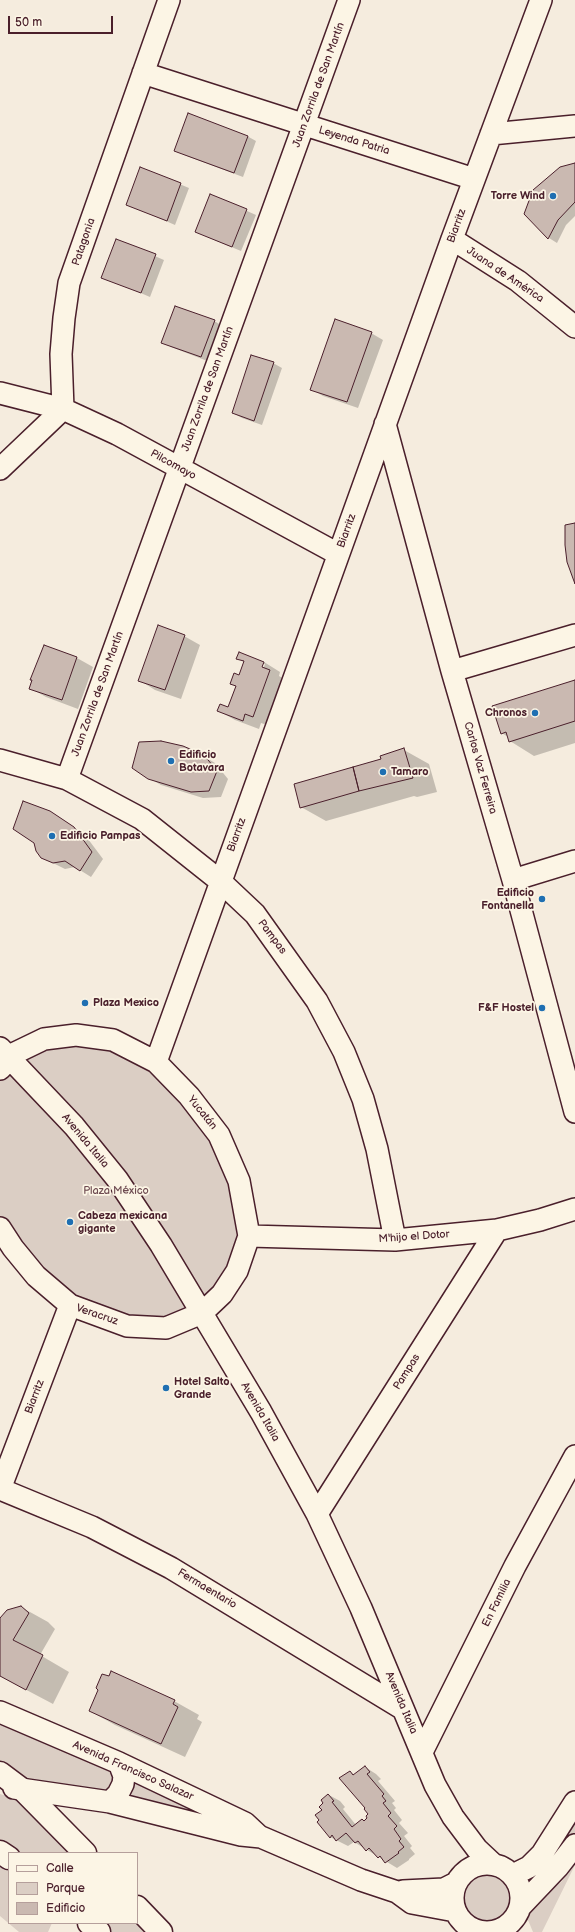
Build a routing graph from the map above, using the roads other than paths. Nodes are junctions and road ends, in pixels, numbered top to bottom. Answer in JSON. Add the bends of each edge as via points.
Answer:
{"nodes":[{"id":1,"x":169,"y":0,"type":"edge"},
{"id":2,"x":349,"y":0,"type":"edge"},
{"id":3,"x":541,"y":0,"type":"edge"},
{"id":4,"x":143,"y":73,"type":"junction"},
{"id":5,"x":304,"y":126,"type":"junction"},
{"id":6,"x":575,"y":126,"type":"edge"},
{"id":7,"x":490,"y":134,"type":"junction"},
{"id":8,"x":474,"y":179,"type":"junction"},
{"id":9,"x":452,"y":239,"type":"junction"},
{"id":10,"x":575,"y":327,"type":"edge"},
{"id":11,"x":0,"y":393,"type":"edge"},
{"id":12,"x":63,"y":409,"type":"junction"},
{"id":13,"x":385,"y":424,"type":"junction"},
{"id":14,"x":180,"y":469,"type":"junction"},
{"id":15,"x":0,"y":470,"type":"edge"},
{"id":16,"x":338,"y":554,"type":"junction"},
{"id":17,"x":575,"y":635,"type":"edge"},
{"id":18,"x":452,"y":671,"type":"junction"},
{"id":19,"x":0,"y":760,"type":"edge"},
{"id":20,"x":67,"y":779,"type":"junction"},
{"id":21,"x":575,"y":861,"type":"edge"},
{"id":22,"x":512,"y":880,"type":"junction"},
{"id":23,"x":220,"y":881,"type":"junction"},
{"id":24,"x":567,"y":1055,"type":"edge"},
{"id":25,"x":3,"y":1059,"type":"edge"},
{"id":26,"x":156,"y":1062,"type":"junction"},
{"id":27,"x":575,"y":1112,"type":"edge"},
{"id":28,"x":575,"y":1209,"type":"edge"},
{"id":29,"x":0,"y":1228,"type":"edge"},
{"id":30,"x":497,"y":1230,"type":"junction"},
{"id":31,"x":249,"y":1236,"type":"junction"},
{"id":32,"x":395,"y":1240,"type":"junction"},
{"id":33,"x":70,"y":1305,"type":"junction"},
{"id":34,"x":202,"y":1313,"type":"junction"},
{"id":35,"x":575,"y":1456,"type":"edge"},
{"id":36,"x":0,"y":1489,"type":"edge"},
{"id":37,"x":317,"y":1514,"type":"junction"},
{"id":38,"x":403,"y":1709,"type":"junction"},
{"id":39,"x":0,"y":1712,"type":"edge"},
{"id":40,"x":422,"y":1752,"type":"junction"},
{"id":41,"x":119,"y":1763,"type":"junction"},
{"id":42,"x":0,"y":1773,"type":"edge"},
{"id":43,"x":0,"y":1784,"type":"edge"},
{"id":44,"x":24,"y":1791,"type":"junction"},
{"id":45,"x":110,"y":1802,"type":"junction"},
{"id":46,"x":575,"y":1802,"type":"edge"},
{"id":47,"x":453,"y":1817,"type":"junction"},
{"id":48,"x":261,"y":1837,"type":"junction"},
{"id":49,"x":575,"y":1845,"type":"edge"},
{"id":50,"x":84,"y":1852,"type":"edge"},
{"id":51,"x":492,"y":1864,"type":"junction"},
{"id":52,"x":513,"y":1875,"type":"junction"},
{"id":53,"x":461,"y":1877,"type":"junction"},
{"id":54,"x":397,"y":1892,"type":"junction"},
{"id":55,"x":519,"y":1910,"type":"junction"},
{"id":56,"x":463,"y":1923,"type":"edge"},
{"id":57,"x":90,"y":1924,"type":"edge"},
{"id":58,"x":99,"y":1932,"type":"edge"},
{"id":59,"x":495,"y":1932,"type":"edge"},
{"id":60,"x":526,"y":1932,"type":"edge"}],
"edges":[{"from":1,"to":4,"type":"street","name":"Patagonia"},
{"from":2,"to":5,"type":"street","name":"Juan Zorrila de San Martín"},
{"from":3,"to":7,"type":"street","name":"Biarritz"},
{"from":4,"to":5,"type":"street","name":"Leyenda Patria"},
{"from":4,"to":12,"type":"street","name":"Patagonia","via":[[69,283],[62,354]]},
{"from":5,"to":8,"type":"street","name":"Leyenda Patria"},
{"from":5,"to":14,"type":"street","name":"Juan Zorrila de San Martín"},
{"from":6,"to":7,"type":"street"},
{"from":7,"to":8,"type":"street","name":"Biarritz"},
{"from":8,"to":9,"type":"street","name":"Biarritz"},
{"from":9,"to":10,"type":"street","name":"Juana de América","via":[[518,281]]},
{"from":9,"to":13,"type":"street","name":"Biarritz"},
{"from":11,"to":12,"type":"street","name":"Pilcomayo"},
{"from":12,"to":14,"type":"street","name":"Pilcomayo","via":[[117,434]]},
{"from":12,"to":15,"type":"street"},
{"from":13,"to":16,"type":"street","name":"Biarritz"},
{"from":13,"to":18,"type":"street","name":"Carlos Vaz Ferreira"},
{"from":14,"to":16,"type":"street","name":"Pilcomayo"},
{"from":14,"to":20,"type":"street","name":"Juan Zorrila de San Martín"},
{"from":16,"to":23,"type":"street","name":"Biarritz"},
{"from":17,"to":18,"type":"street"},
{"from":18,"to":22,"type":"street","name":"Carlos Vaz Ferreira"},
{"from":19,"to":20,"type":"street","name":"Pampas"},
{"from":20,"to":23,"type":"street","name":"Pampas","via":[[142,819]]},
{"from":21,"to":22,"type":"street"},
{"from":22,"to":24,"type":"street","name":"Carlos Vaz Ferreira"},
{"from":23,"to":26,"type":"street","name":"Biarritz"},
{"from":23,"to":32,"type":"street","name":"Pampas","via":[[255,914],[287,957],[317,1001],[344,1052],[363,1099],[377,1149]]},
{"from":24,"to":27,"type":"street","name":"Carlos Vaz Ferreira"},
{"from":25,"to":26,"type":"street","name":"Yucatán","via":[[44,1040],[76,1035],[113,1040]]},
{"from":25,"to":34,"type":"street","name":"Avenida Italia","via":[[74,1126],[117,1179]]},
{"from":26,"to":31,"type":"street","name":"Yucatán","via":[[189,1096],[219,1135],[239,1181]]},
{"from":28,"to":30,"type":"street","name":"M'hijo el Dotor"},
{"from":29,"to":33,"type":"street","name":"Veracruz","via":[[36,1276]]},
{"from":30,"to":32,"type":"street","name":"M'hijo el Dotor"},
{"from":30,"to":37,"type":"street","name":"Pampas"},
{"from":31,"to":32,"type":"street","name":"M'hijo el Dotor"},
{"from":31,"to":34,"type":"street","name":"Yucatán","via":[[237,1271],[222,1294]]},
{"from":33,"to":34,"type":"street","name":"Veracruz","via":[[127,1326],[158,1328],[166,1328]]},
{"from":33,"to":36,"type":"street","name":"Biarritz"},
{"from":34,"to":37,"type":"street","name":"Avenida Italia","via":[[261,1412]]},
{"from":35,"to":40,"type":"street","name":"En Familia","via":[[515,1566]]},
{"from":36,"to":38,"type":"street","name":"Fermaentario","via":[[92,1527],[171,1568]]},
{"from":37,"to":38,"type":"street","name":"Avenida Italia","via":[[361,1608]]},
{"from":38,"to":40,"type":"street","name":"Avenida Italia"},
{"from":39,"to":41,"type":"street","name":"Avenida Francisco Salazar"},
{"from":40,"to":47,"type":"street","name":"Avenida Italia","via":[[435,1785]]},
{"from":41,"to":45,"type":"street","via":[[124,1776],[123,1784]]},
{"from":41,"to":48,"type":"street","name":"Avenida Francisco Salazar","via":[[245,1823]]},
{"from":42,"to":44,"type":"main road"},
{"from":43,"to":44,"type":"street","name":"Avenida Francisco Salazar"},
{"from":44,"to":45,"type":"street","name":"Avenida Francisco Salazar"},
{"from":44,"to":50,"type":"main road"},
{"from":45,"to":48,"type":"street","name":"Avenida Francisco Salazar","via":[[241,1835]]},
{"from":46,"to":52,"type":"street","via":[[542,1854],[529,1867]]},
{"from":47,"to":51,"type":"street","name":"Avenida Italia"},
{"from":47,"to":53,"type":"street","name":"Avenida Italia"},
{"from":48,"to":54,"type":"street","name":"Avenida Francisco Salazar","via":[[361,1880]]},
{"from":49,"to":55,"type":"street"},
{"from":51,"to":52,"type":"street"},
{"from":51,"to":53,"type":"street","via":[[474,1866]]},
{"from":52,"to":55,"type":"street","via":[[520,1889]]},
{"from":53,"to":54,"type":"street","name":"Avenida Francisco Salazar","via":[[444,1889]]},
{"from":53,"to":56,"type":"street","via":[[453,1892]]},
{"from":54,"to":56,"type":"street","name":"Avenida Francisco Salazar","via":[[412,1902]]},
{"from":55,"to":59,"type":"street","via":[[506,1926]]},
{"from":55,"to":60,"type":"street"},
{"from":56,"to":59,"type":"street","via":[[484,1932]]},
{"from":57,"to":58,"type":"main road"}]}
